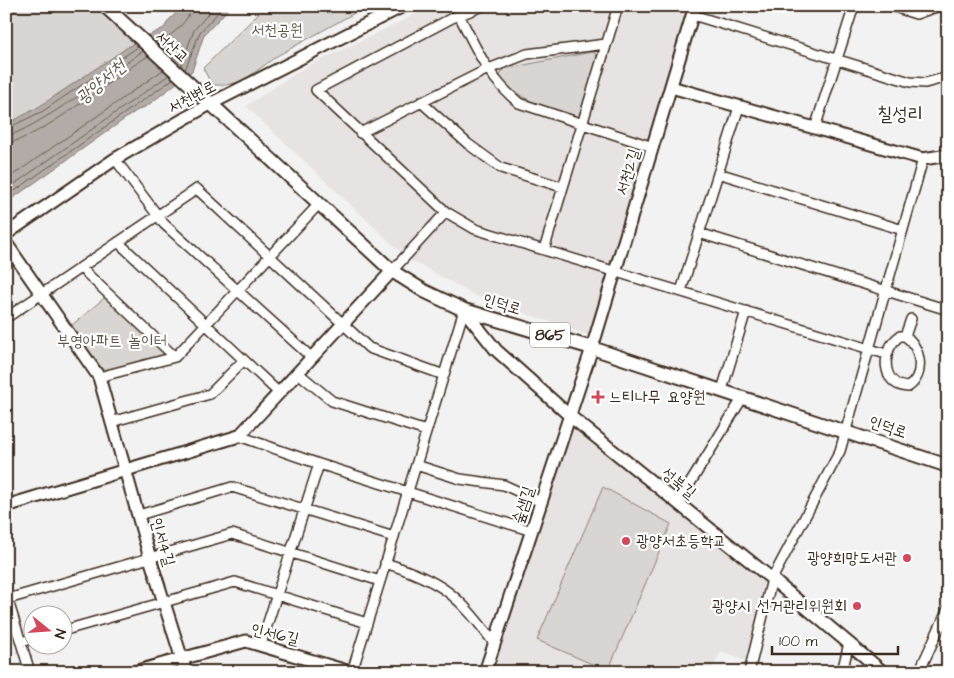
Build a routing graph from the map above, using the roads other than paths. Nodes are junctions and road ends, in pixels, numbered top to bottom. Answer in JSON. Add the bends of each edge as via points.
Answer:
{"nodes":[{"id":1,"x":12,"y":6,"type":"edge"},
{"id":2,"x":105,"y":6,"type":"edge"},
{"id":3,"x":403,"y":6,"type":"edge"},
{"id":4,"x":483,"y":6,"type":"edge"},
{"id":5,"x":618,"y":6,"type":"edge"},
{"id":6,"x":854,"y":6,"type":"edge"},
{"id":7,"x":891,"y":6,"type":"edge"},
{"id":8,"x":939,"y":6,"type":"edge"},
{"id":9,"x":6,"y":9,"type":"edge"},
{"id":10,"x":694,"y":11,"type":"edge"},
{"id":11,"x":459,"y":15,"type":"junction"},
{"id":12,"x":606,"y":44,"type":"junction"},
{"id":13,"x":837,"y":60,"type":"junction"},
{"id":14,"x":486,"y":70,"type":"junction"},
{"id":15,"x":948,"y":77,"type":"edge"},
{"id":16,"x":671,"y":87,"type":"junction"},
{"id":17,"x":195,"y":90,"type":"joint"},
{"id":18,"x":421,"y":102,"type":"junction"},
{"id":19,"x":210,"y":104,"type":"junction"},
{"id":20,"x":739,"y":107,"type":"junction"},
{"id":21,"x":582,"y":124,"type":"junction"},
{"id":22,"x":816,"y":128,"type":"junction"},
{"id":23,"x":360,"y":133,"type":"junction"},
{"id":24,"x":653,"y":146,"type":"junction"},
{"id":25,"x":948,"y":155,"type":"edge"},
{"id":26,"x":923,"y":159,"type":"junction"},
{"id":27,"x":115,"y":160,"type":"junction"},
{"id":28,"x":718,"y":173,"type":"junction"},
{"id":29,"x":562,"y":187,"type":"junction"},
{"id":30,"x":319,"y":204,"type":"junction"},
{"id":31,"x":446,"y":212,"type":"junction"},
{"id":32,"x":157,"y":216,"type":"junction"},
{"id":33,"x":903,"y":230,"type":"junction"},
{"id":34,"x":699,"y":233,"type":"junction"},
{"id":35,"x":6,"y":234,"type":"edge"},
{"id":36,"x":118,"y":242,"type":"junction"},
{"id":37,"x":6,"y":243,"type":"edge"},
{"id":38,"x":544,"y":250,"type":"junction"},
{"id":39,"x":270,"y":257,"type":"junction"},
{"id":40,"x":81,"y":268,"type":"junction"},
{"id":41,"x":392,"y":271,"type":"junction"},
{"id":42,"x":615,"y":272,"type":"junction"},
{"id":43,"x":681,"y":291,"type":"junction"},
{"id":44,"x":886,"y":291,"type":"junction"},
{"id":45,"x":238,"y":292,"type":"junction"},
{"id":46,"x":41,"y":294,"type":"junction"},
{"id":47,"x":948,"y":309,"type":"edge"},
{"id":48,"x":464,"y":310,"type":"junction"},
{"id":49,"x":746,"y":311,"type":"junction"},
{"id":50,"x":6,"y":318,"type":"edge"},
{"id":51,"x":911,"y":319,"type":"dead end"},
{"id":52,"x":342,"y":324,"type":"junction"},
{"id":53,"x":206,"y":326,"type":"junction"},
{"id":54,"x":905,"y":336,"type":"junction"},
{"id":55,"x":592,"y":348,"type":"junction"},
{"id":56,"x":869,"y":349,"type":"junction"},
{"id":57,"x":886,"y":354,"type":"junction"},
{"id":58,"x":175,"y":357,"type":"junction"},
{"id":59,"x":311,"y":357,"type":"junction"},
{"id":60,"x":243,"y":360,"type":"junction"},
{"id":61,"x":298,"y":372,"type":"junction"},
{"id":62,"x":444,"y":374,"type":"junction"},
{"id":63,"x":99,"y":377,"type":"junction"},
{"id":64,"x":722,"y":390,"type":"junction"},
{"id":65,"x":278,"y":392,"type":"junction"},
{"id":66,"x":743,"y":397,"type":"junction"},
{"id":67,"x":570,"y":416,"type":"junction"},
{"id":68,"x":111,"y":422,"type":"junction"},
{"id":69,"x":845,"y":430,"type":"junction"},
{"id":70,"x":426,"y":432,"type":"junction"},
{"id":71,"x":239,"y":436,"type":"junction"},
{"id":72,"x":319,"y":464,"type":"junction"},
{"id":73,"x":416,"y":464,"type":"junction"},
{"id":74,"x":948,"y":466,"type":"edge"},
{"id":75,"x":126,"y":470,"type":"junction"},
{"id":76,"x":408,"y":492,"type":"junction"},
{"id":77,"x":541,"y":502,"type":"junction"},
{"id":78,"x":678,"y":504,"type":"junction"},
{"id":79,"x":6,"y":506,"type":"edge"},
{"id":80,"x":305,"y":508,"type":"junction"},
{"id":81,"x":138,"y":515,"type":"junction"},
{"id":82,"x":532,"y":531,"type":"junction"},
{"id":83,"x":394,"y":537,"type":"junction"},
{"id":84,"x":290,"y":552,"type":"junction"},
{"id":85,"x":150,"y":558,"type":"junction"},
{"id":86,"x":385,"y":564,"type":"junction"},
{"id":87,"x":772,"y":579,"type":"junction"},
{"id":88,"x":380,"y":581,"type":"junction"},
{"id":89,"x":7,"y":596,"type":"edge"},
{"id":90,"x":276,"y":596,"type":"junction"},
{"id":91,"x":165,"y":603,"type":"junction"},
{"id":92,"x":948,"y":609,"type":"edge"},
{"id":93,"x":367,"y":624,"type":"junction"},
{"id":94,"x":72,"y":628,"type":"edge"},
{"id":95,"x":21,"y":642,"type":"joint"},
{"id":96,"x":849,"y":643,"type":"junction"},
{"id":97,"x":261,"y":644,"type":"junction"},
{"id":98,"x":494,"y":644,"type":"junction"},
{"id":99,"x":181,"y":658,"type":"junction"},
{"id":100,"x":30,"y":672,"type":"edge"},
{"id":101,"x":134,"y":672,"type":"edge"},
{"id":102,"x":186,"y":672,"type":"edge"},
{"id":103,"x":351,"y":672,"type":"edge"},
{"id":104,"x":485,"y":672,"type":"edge"},
{"id":105,"x":749,"y":672,"type":"edge"},
{"id":106,"x":842,"y":672,"type":"edge"},
{"id":107,"x":883,"y":672,"type":"edge"},
{"id":108,"x":919,"y":672,"type":"edge"}],
"edges":[{"from":1,"to":9,"type":"street"},
{"from":2,"to":17,"type":"main road","name":"서산교"},
{"from":3,"to":19,"type":"street","name":"서천변로"},
{"from":4,"to":11,"type":"street"},
{"from":5,"to":12,"type":"street"},
{"from":6,"to":13,"type":"street"},
{"from":7,"to":8,"type":"street","via":[[916,14]]},
{"from":10,"to":13,"type":"street"},
{"from":10,"to":16,"type":"street","name":"서천2길"},
{"from":11,"to":14,"type":"street"},
{"from":11,"to":23,"type":"street","via":[[316,90]]},
{"from":12,"to":14,"type":"street","via":[[526,54]]},
{"from":12,"to":21,"type":"street"},
{"from":13,"to":15,"type":"street","via":[[917,84]]},
{"from":13,"to":22,"type":"street"},
{"from":14,"to":18,"type":"street"},
{"from":14,"to":21,"type":"street","via":[[501,89],[519,103]]},
{"from":16,"to":20,"type":"street"},
{"from":16,"to":24,"type":"street","name":"서천2길"},
{"from":17,"to":19,"type":"main road","name":"인덕로","number":"865"},
{"from":18,"to":23,"type":"street"},
{"from":18,"to":29,"type":"street","via":[[501,168]]},
{"from":19,"to":27,"type":"street","name":"서천변로"},
{"from":19,"to":30,"type":"main road","name":"인덕로","number":"865"},
{"from":20,"to":22,"type":"street"},
{"from":20,"to":28,"type":"street"},
{"from":21,"to":24,"type":"street"},
{"from":21,"to":29,"type":"street"},
{"from":22,"to":26,"type":"street"},
{"from":23,"to":31,"type":"street"},
{"from":24,"to":42,"type":"street","name":"서천2길"},
{"from":25,"to":26,"type":"street"},
{"from":26,"to":33,"type":"street"},
{"from":27,"to":32,"type":"street"},
{"from":27,"to":35,"type":"street","name":"서천변로"},
{"from":28,"to":33,"type":"street"},
{"from":28,"to":34,"type":"street"},
{"from":29,"to":38,"type":"street"},
{"from":30,"to":39,"type":"street"},
{"from":30,"to":41,"type":"main road","name":"인덕로","number":"865"},
{"from":31,"to":38,"type":"street","via":[[475,229]]},
{"from":31,"to":41,"type":"street"},
{"from":32,"to":36,"type":"street"},
{"from":32,"to":39,"type":"street","via":[[197,189]]},
{"from":32,"to":45,"type":"street"},
{"from":33,"to":44,"type":"street"},
{"from":34,"to":43,"type":"street"},
{"from":34,"to":44,"type":"street"},
{"from":36,"to":40,"type":"street"},
{"from":36,"to":53,"type":"street"},
{"from":37,"to":46,"type":"street","name":"인서4길"},
{"from":38,"to":42,"type":"street"},
{"from":39,"to":45,"type":"street"},
{"from":39,"to":52,"type":"street"},
{"from":40,"to":46,"type":"street"},
{"from":40,"to":58,"type":"street"},
{"from":41,"to":48,"type":"main road","name":"인덕로","number":"865","via":[[424,292]]},
{"from":41,"to":52,"type":"street"},
{"from":42,"to":43,"type":"street"},
{"from":42,"to":55,"type":"street","name":"서천2길"},
{"from":43,"to":49,"type":"street"},
{"from":44,"to":47,"type":"street"},
{"from":44,"to":56,"type":"street"},
{"from":45,"to":53,"type":"street"},
{"from":45,"to":59,"type":"street"},
{"from":46,"to":50,"type":"street"},
{"from":46,"to":63,"type":"street","name":"인서4길"},
{"from":48,"to":55,"type":"main road","name":"인덕로","number":"865"},
{"from":48,"to":62,"type":"street"},
{"from":48,"to":67,"type":"street","name":"성북길","via":[[496,350]]},
{"from":49,"to":56,"type":"street"},
{"from":49,"to":64,"type":"street"},
{"from":51,"to":54,"type":"street"},
{"from":52,"to":59,"type":"street"},
{"from":52,"to":62,"type":"street","via":[[369,348]]},
{"from":53,"to":58,"type":"street"},
{"from":53,"to":60,"type":"street"},
{"from":54,"to":57,"type":"street","via":[[895,340]]},
{"from":54,"to":57,"type":"street","via":[[918,351],[918,370],[912,384],[902,387],[896,383],[888,370]]},
{"from":55,"to":64,"type":"main road","name":"인덕로","number":"865"},
{"from":55,"to":67,"type":"street","name":"숲샘길"},
{"from":56,"to":57,"type":"street"},
{"from":56,"to":69,"type":"street"},
{"from":58,"to":63,"type":"street"},
{"from":59,"to":61,"type":"street"},
{"from":60,"to":65,"type":"street"},
{"from":60,"to":68,"type":"street","via":[[210,394]]},
{"from":61,"to":65,"type":"street"},
{"from":61,"to":70,"type":"street","via":[[332,401]]},
{"from":62,"to":70,"type":"street"},
{"from":63,"to":68,"type":"street","name":"인서4길"},
{"from":64,"to":66,"type":"main road","name":"인덕로","number":"865"},
{"from":65,"to":71,"type":"street"},
{"from":66,"to":69,"type":"main road","name":"인덕로","number":"865"},
{"from":66,"to":78,"type":"street"},
{"from":67,"to":77,"type":"street","name":"숲샘길"},
{"from":67,"to":78,"type":"street","name":"성북길"},
{"from":68,"to":75,"type":"street","name":"인서4길"},
{"from":69,"to":74,"type":"main road","name":"인덕로","number":"865"},
{"from":69,"to":87,"type":"street","via":[[840,451]]},
{"from":70,"to":73,"type":"street"},
{"from":71,"to":72,"type":"street"},
{"from":71,"to":75,"type":"street"},
{"from":72,"to":76,"type":"street"},
{"from":72,"to":80,"type":"street"},
{"from":73,"to":76,"type":"street"},
{"from":73,"to":77,"type":"street","via":[[460,479],[504,485]]},
{"from":75,"to":79,"type":"street"},
{"from":75,"to":81,"type":"street","name":"인서4길"},
{"from":76,"to":82,"type":"street"},
{"from":76,"to":83,"type":"street"},
{"from":77,"to":82,"type":"street","name":"숲샘길"},
{"from":78,"to":87,"type":"street","name":"성북길"},
{"from":80,"to":81,"type":"street","via":[[232,487]]},
{"from":80,"to":83,"type":"street"},
{"from":80,"to":84,"type":"street"},
{"from":81,"to":85,"type":"street","name":"인서4길"},
{"from":82,"to":98,"type":"street","name":"숲샘길"},
{"from":83,"to":86,"type":"street"},
{"from":84,"to":85,"type":"street","via":[[232,534]]},
{"from":84,"to":88,"type":"street"},
{"from":84,"to":90,"type":"street"},
{"from":85,"to":89,"type":"street"},
{"from":85,"to":91,"type":"street","name":"인서4길"},
{"from":86,"to":88,"type":"street"},
{"from":86,"to":98,"type":"street","via":[[416,573],[449,592],[468,608]]},
{"from":87,"to":96,"type":"street","name":"성북길"},
{"from":87,"to":105,"type":"street"},
{"from":88,"to":93,"type":"street"},
{"from":89,"to":95,"type":"street"},
{"from":90,"to":91,"type":"street","via":[[235,582]]},
{"from":90,"to":93,"type":"street"},
{"from":90,"to":97,"type":"street"},
{"from":91,"to":94,"type":"street"},
{"from":91,"to":99,"type":"street","name":"인서4길"},
{"from":92,"to":108,"type":"street"},
{"from":93,"to":103,"type":"street"},
{"from":95,"to":100,"type":"street"},
{"from":96,"to":106,"type":"street"},
{"from":96,"to":107,"type":"street","name":"성북길"},
{"from":97,"to":99,"type":"street","name":"인서6길","via":[[246,641]]},
{"from":97,"to":103,"type":"street","name":"인서6길"},
{"from":98,"to":104,"type":"street","name":"숲샘길"},
{"from":99,"to":101,"type":"street","name":"인서6길"},
{"from":99,"to":102,"type":"street","name":"인서4길"}]}
